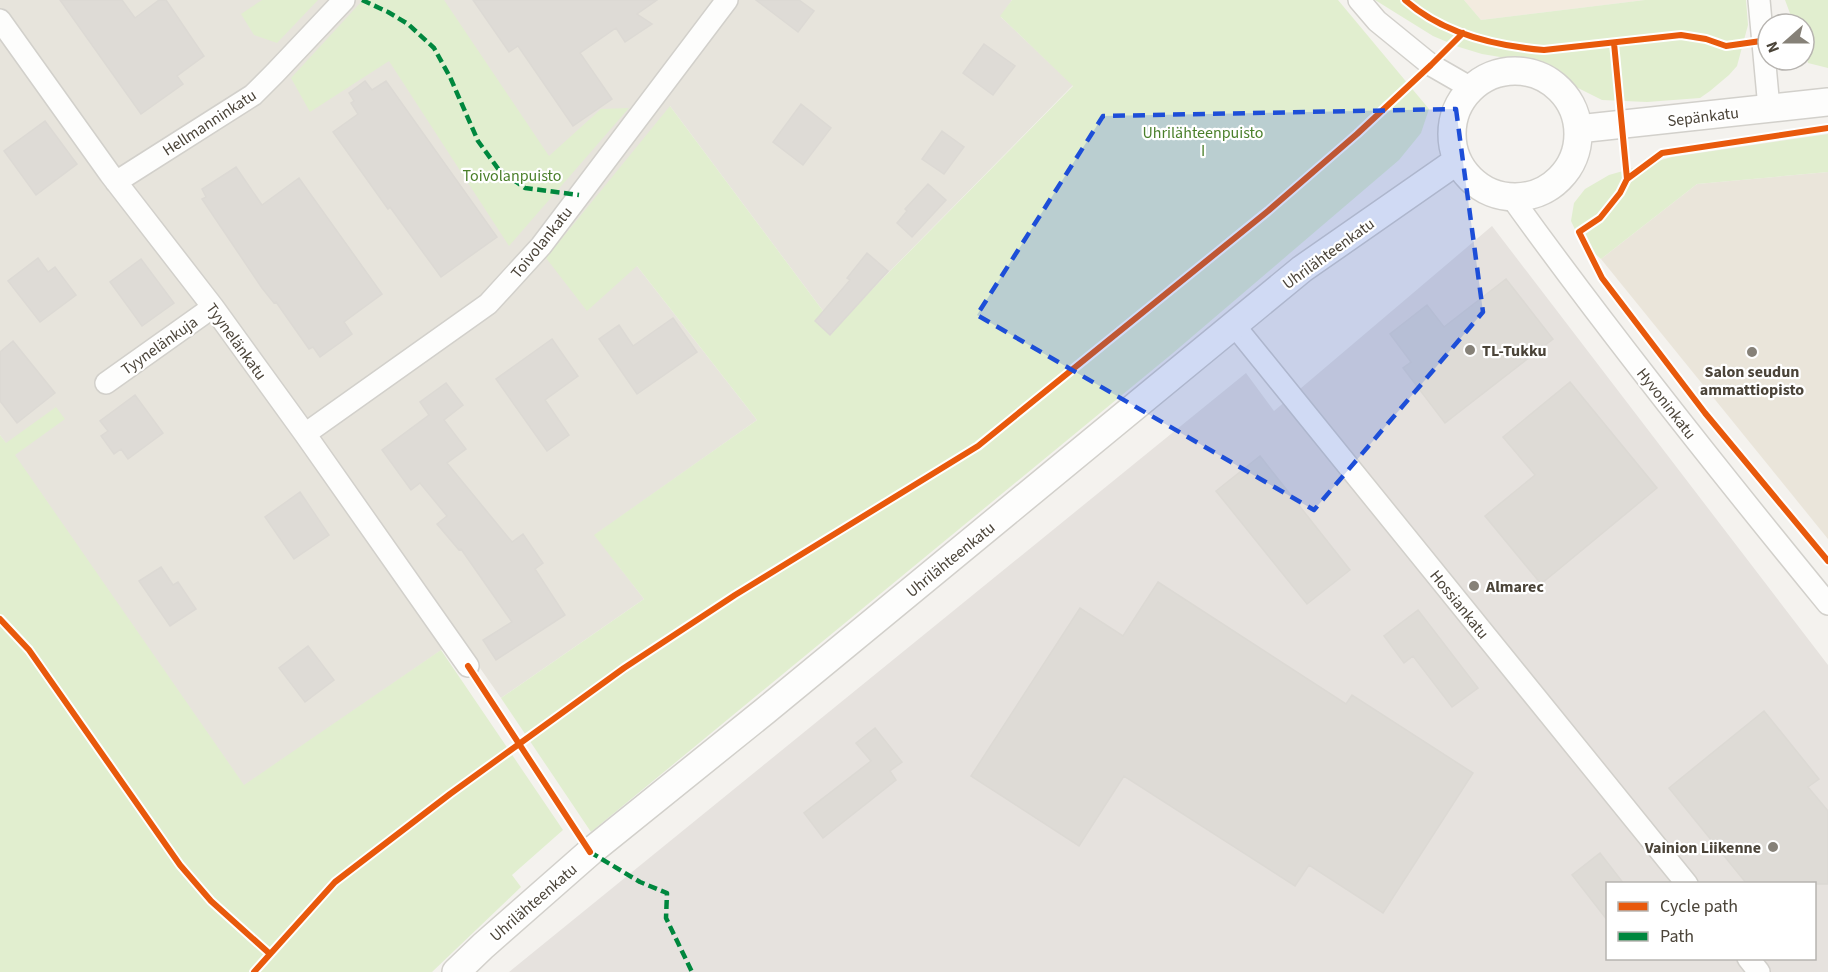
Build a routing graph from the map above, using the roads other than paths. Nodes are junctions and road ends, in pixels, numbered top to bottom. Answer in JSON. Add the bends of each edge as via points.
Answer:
{"nodes":[{"id":1,"x":344,"y":0,"type":"edge"},
{"id":2,"x":727,"y":0,"type":"edge"},
{"id":3,"x":1359,"y":0,"type":"edge"},
{"id":4,"x":1759,"y":0,"type":"edge"},
{"id":5,"x":0,"y":20,"type":"edge"},
{"id":6,"x":1471,"y":88,"type":"junction"},
{"id":7,"x":1828,"y":102,"type":"edge"},
{"id":8,"x":1769,"y":108,"type":"junction"},
{"id":9,"x":1578,"y":129,"type":"junction"},
{"id":10,"x":1457,"y":161,"type":"junction"},
{"id":11,"x":116,"y":182,"type":"junction"},
{"id":12,"x":1512,"y":198,"type":"junction"},
{"id":13,"x":213,"y":307,"type":"junction"},
{"id":14,"x":1234,"y":325,"type":"junction"},
{"id":15,"x":106,"y":383,"type":"dead end"},
{"id":16,"x":305,"y":434,"type":"junction"},
{"id":17,"x":1828,"y":604,"type":"edge"},
{"id":18,"x":468,"y":666,"type":"dead end"},
{"id":19,"x":1685,"y":882,"type":"edge"},
{"id":20,"x":1750,"y":960,"type":"edge"},
{"id":21,"x":456,"y":972,"type":"edge"},
{"id":22,"x":1759,"y":972,"type":"edge"}],
"edges":[{"from":1,"to":11,"type":"street","name":"Hellmanninkatu","via":[[253,95]]},
{"from":2,"to":16,"type":"street","name":"Toivolankatu","via":[[541,246],[488,304]]},
{"from":3,"to":6,"type":"street","via":[[1377,21],[1431,65]]},
{"from":4,"to":8,"type":"street"},
{"from":5,"to":11,"type":"street","name":"Tyynelänkatu"},
{"from":6,"to":9,"type":"street","via":[[1488,76],[1508,71],[1528,72],[1547,79],[1574,109]]},
{"from":6,"to":10,"type":"street","via":[[1458,105],[1453,122],[1452,142]]},
{"from":7,"to":8,"type":"street","name":"Sepänkatu"},
{"from":8,"to":9,"type":"street","name":"Sepänkatu"},
{"from":9,"to":12,"type":"street","via":[[1576,150],[1567,170],[1552,186],[1533,195]]},
{"from":10,"to":12,"type":"street","via":[[1479,187]]},
{"from":10,"to":14,"type":"street","name":"Uhrilähteenkatu","via":[[1302,269]]},
{"from":11,"to":13,"type":"street","name":"Tyynelänkatu"},
{"from":12,"to":17,"type":"street","name":"Hyvoninkatu","via":[[1605,325]]},
{"from":13,"to":15,"type":"street","name":"Tyynelänkuja"},
{"from":13,"to":16,"type":"street","name":"Tyynelänkatu"},
{"from":14,"to":19,"type":"street","name":"Hossiankatu"},
{"from":14,"to":21,"type":"street","name":"Uhrilähteenkatu","via":[[590,852]]},
{"from":16,"to":18,"type":"street","name":"Tyynelänkatu"},
{"from":20,"to":22,"type":"street"}]}
